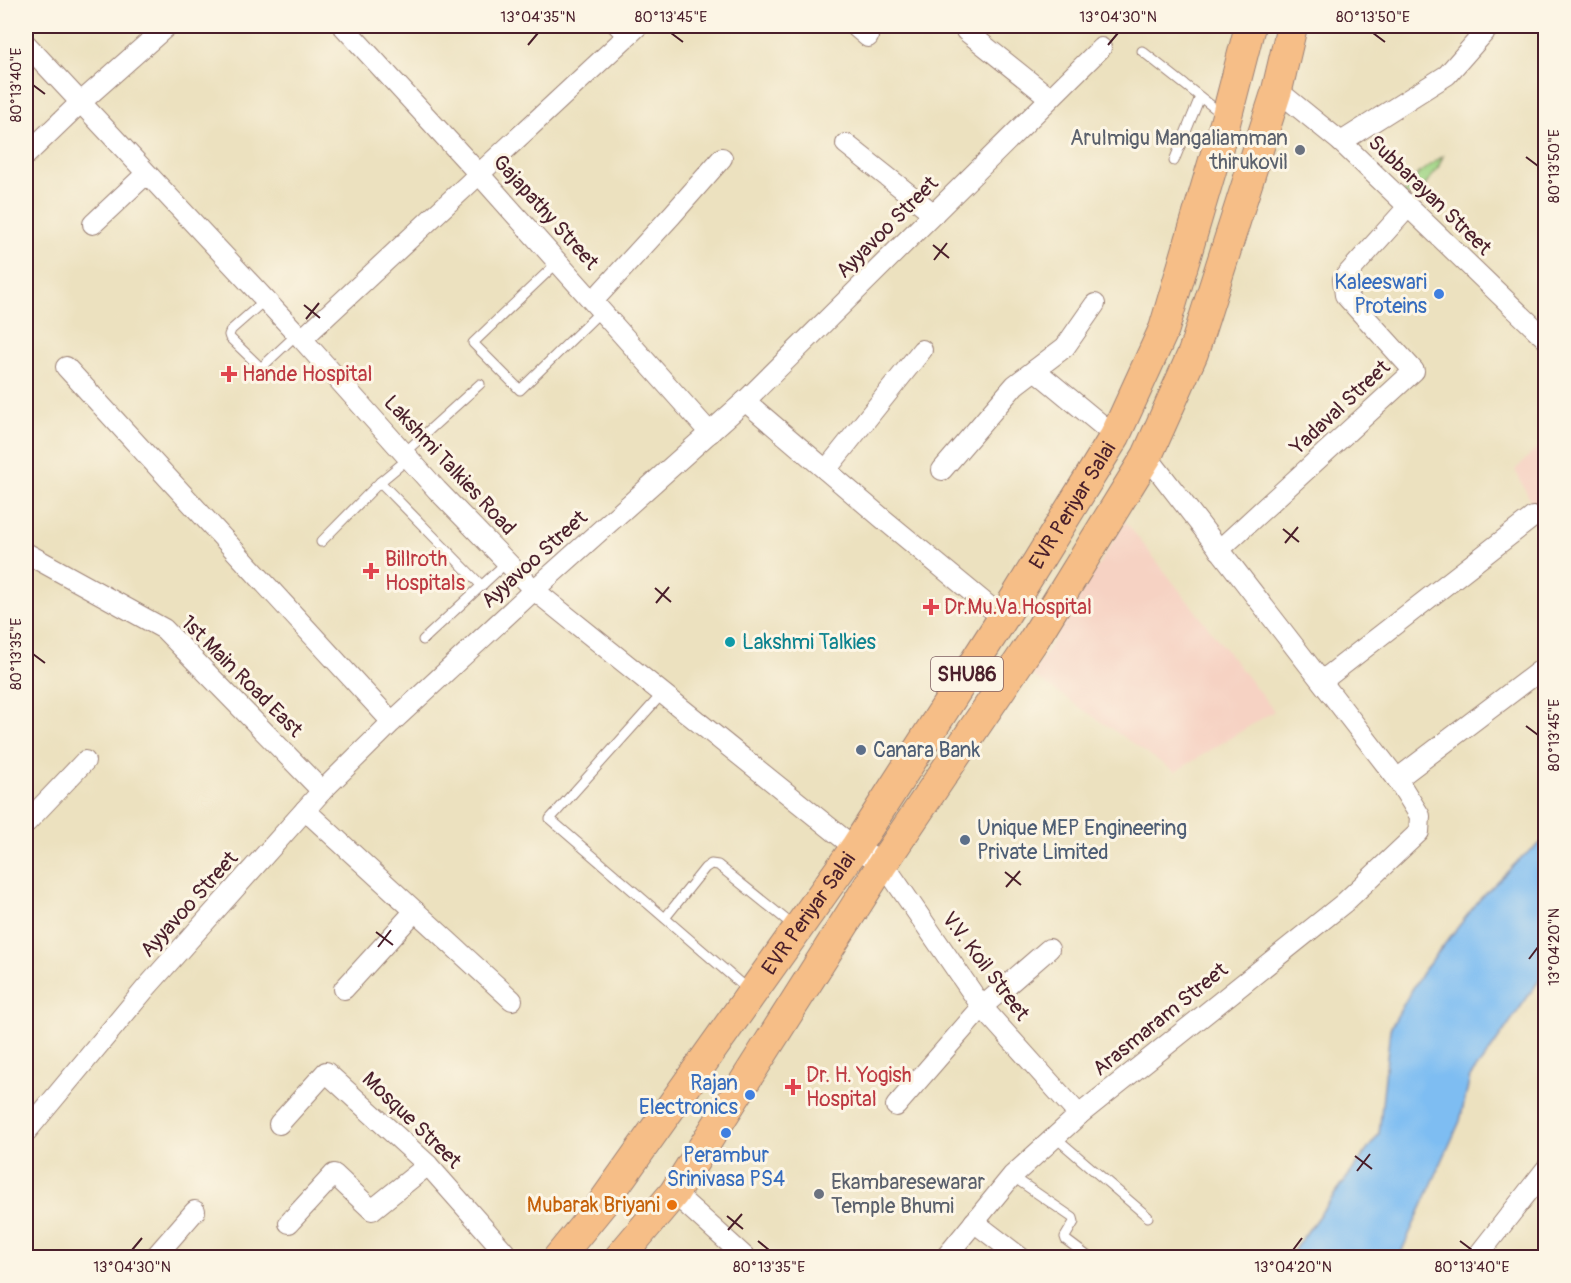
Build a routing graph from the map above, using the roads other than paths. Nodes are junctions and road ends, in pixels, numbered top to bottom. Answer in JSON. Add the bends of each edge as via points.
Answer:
{"nodes":[{"id":1,"x":167,"y":26,"type":"edge"},
{"id":2,"x":344,"y":26,"type":"edge"},
{"id":3,"x":1250,"y":26,"type":"edge"},
{"id":4,"x":1292,"y":26,"type":"edge"},
{"id":5,"x":1490,"y":26,"type":"edge"},
{"id":6,"x":625,"y":30,"type":"edge"},
{"id":7,"x":966,"y":31,"type":"dead end"},
{"id":8,"x":26,"y":44,"type":"edge"},
{"id":9,"x":1101,"y":48,"type":"dead end"},
{"id":10,"x":1142,"y":51,"type":"dead end"},
{"id":11,"x":1277,"y":90,"type":"junction"},
{"id":12,"x":1200,"y":97,"type":"junction"},
{"id":13,"x":1050,"y":98,"type":"junction"},
{"id":14,"x":80,"y":103,"type":"junction"},
{"id":15,"x":1227,"y":117,"type":"junction"},
{"id":16,"x":1341,"y":142,"type":"junction"},
{"id":17,"x":846,"y":144,"type":"dead end"},
{"id":18,"x":26,"y":155,"type":"edge"},
{"id":19,"x":722,"y":158,"type":"dead end"},
{"id":20,"x":1174,"y":161,"type":"dead end"},
{"id":21,"x":146,"y":174,"type":"junction"},
{"id":22,"x":479,"y":174,"type":"junction"},
{"id":23,"x":1408,"y":207,"type":"junction"},
{"id":24,"x":934,"y":214,"type":"junction"},
{"id":25,"x":93,"y":224,"type":"dead end"},
{"id":26,"x":558,"y":262,"type":"junction"},
{"id":27,"x":265,"y":300,"type":"junction"},
{"id":28,"x":1095,"y":304,"type":"dead end"},
{"id":29,"x":597,"y":306,"type":"junction"},
{"id":30,"x":299,"y":336,"type":"junction"},
{"id":31,"x":1545,"y":339,"type":"edge"},
{"id":32,"x":922,"y":350,"type":"dead end"},
{"id":33,"x":66,"y":367,"type":"dead end"},
{"id":34,"x":1035,"y":370,"type":"junction"},
{"id":35,"x":480,"y":384,"type":"dead end"},
{"id":36,"x":745,"y":401,"type":"junction"},
{"id":37,"x":710,"y":433,"type":"junction"},
{"id":38,"x":1114,"y":436,"type":"junction"},
{"id":39,"x":406,"y":455,"type":"junction"},
{"id":40,"x":1147,"y":456,"type":"junction"},
{"id":41,"x":826,"y":470,"type":"junction"},
{"id":42,"x":942,"y":470,"type":"dead end"},
{"id":43,"x":380,"y":482,"type":"junction"},
{"id":44,"x":1533,"y":517,"type":"dead end"},
{"id":45,"x":321,"y":542,"type":"dead end"},
{"id":46,"x":1219,"y":550,"type":"junction"},
{"id":47,"x":26,"y":553,"type":"edge"},
{"id":48,"x":507,"y":562,"type":"junction"},
{"id":49,"x":482,"y":586,"type":"junction"},
{"id":50,"x":534,"y":590,"type":"junction"},
{"id":51,"x":1003,"y":618,"type":"junction"},
{"id":52,"x":423,"y":640,"type":"dead end"},
{"id":53,"x":1545,"y":666,"type":"edge"},
{"id":54,"x":1322,"y":681,"type":"junction"},
{"id":55,"x":662,"y":694,"type":"junction"},
{"id":56,"x":392,"y":722,"type":"junction"},
{"id":57,"x":85,"y":761,"type":"dead end"},
{"id":58,"x":1397,"y":779,"type":"junction"},
{"id":59,"x":322,"y":791,"type":"junction"},
{"id":60,"x":305,"y":810,"type":"junction"},
{"id":61,"x":26,"y":823,"type":"edge"},
{"id":62,"x":855,"y":848,"type":"junction"},
{"id":63,"x":883,"y":863,"type":"junction"},
{"id":64,"x":416,"y":911,"type":"junction"},
{"id":65,"x":665,"y":918,"type":"junction"},
{"id":66,"x":798,"y":929,"type":"junction"},
{"id":67,"x":1049,"y":949,"type":"dead end"},
{"id":68,"x":344,"y":989,"type":"dead end"},
{"id":69,"x":752,"y":993,"type":"junction"},
{"id":70,"x":512,"y":1000,"type":"dead end"},
{"id":71,"x":982,"y":1007,"type":"junction"},
{"id":72,"x":896,"y":1106,"type":"dead end"},
{"id":73,"x":1079,"y":1116,"type":"junction"},
{"id":74,"x":279,"y":1124,"type":"dead end"},
{"id":75,"x":26,"y":1131,"type":"edge"},
{"id":76,"x":1055,"y":1137,"type":"junction"},
{"id":77,"x":429,"y":1165,"type":"junction"},
{"id":78,"x":1545,"y":1169,"type":"edge"},
{"id":79,"x":1012,"y":1176,"type":"junction"},
{"id":80,"x":674,"y":1193,"type":"junction"},
{"id":81,"x":195,"y":1211,"type":"dead end"},
{"id":82,"x":1148,"y":1217,"type":"dead end"},
{"id":83,"x":974,"y":1222,"type":"junction"},
{"id":84,"x":289,"y":1224,"type":"dead end"},
{"id":85,"x":154,"y":1257,"type":"edge"},
{"id":86,"x":510,"y":1257,"type":"edge"},
{"id":87,"x":558,"y":1257,"type":"edge"},
{"id":88,"x":619,"y":1257,"type":"edge"},
{"id":89,"x":746,"y":1257,"type":"edge"},
{"id":90,"x":945,"y":1257,"type":"edge"},
{"id":91,"x":1021,"y":1257,"type":"edge"},
{"id":92,"x":1090,"y":1257,"type":"edge"},
{"id":93,"x":1476,"y":1257,"type":"edge"}],
"edges":[{"from":1,"to":14,"type":"street"},
{"from":2,"to":22,"type":"street","name":"Gajapathy Street"},
{"from":3,"to":15,"type":"main road","name":"EVR Periyar Salai","number":"SHU86"},
{"from":4,"to":11,"type":"main road","name":"EVR Periyar Salai","number":"SHU86"},
{"from":5,"to":16,"type":"street","via":[[1447,75]]},
{"from":6,"to":22,"type":"street"},
{"from":7,"to":13,"type":"street"},
{"from":8,"to":14,"type":"street","name":"Lakshmi Talkies Road"},
{"from":9,"to":13,"type":"street","name":"Ayyavoo Street"},
{"from":10,"to":12,"type":"lane"},
{"from":11,"to":16,"type":"street","name":"Subbarayan Street"},
{"from":11,"to":40,"type":"main road","name":"EVR Periyar Salai","number":"SHU86","via":[[1193,353]]},
{"from":12,"to":15,"type":"lane"},
{"from":12,"to":20,"type":"lane"},
{"from":13,"to":24,"type":"street","name":"Ayyavoo Street"},
{"from":14,"to":18,"type":"street"},
{"from":14,"to":21,"type":"street","name":"Lakshmi Talkies Road"},
{"from":15,"to":38,"type":"main road","name":"EVR Periyar Salai","number":"SHU86","via":[[1164,329]]},
{"from":16,"to":23,"type":"street","name":"Subbarayan Street"},
{"from":17,"to":24,"type":"street"},
{"from":19,"to":29,"type":"street"},
{"from":21,"to":25,"type":"street"},
{"from":21,"to":27,"type":"street","name":"Lakshmi Talkies Road"},
{"from":22,"to":26,"type":"street","name":"Gajapathy Street"},
{"from":22,"to":30,"type":"street"},
{"from":23,"to":31,"type":"street","name":"Subbarayan Street"},
{"from":23,"to":46,"type":"street","name":"Yadaval Street","via":[[1343,279],[1345,295],[1414,371]]},
{"from":24,"to":36,"type":"street","name":"Ayyavoo Street"},
{"from":26,"to":29,"type":"street","name":"Gajapathy Street"},
{"from":26,"to":29,"type":"lane","via":[[473,343],[520,390]]},
{"from":27,"to":30,"type":"street","name":"Lakshmi Talkies Road"},
{"from":27,"to":30,"type":"lane","via":[[231,330],[230,338],[263,366]]},
{"from":28,"to":34,"type":"street","via":[[1065,347]]},
{"from":29,"to":37,"type":"street","name":"Gajapathy Street"},
{"from":30,"to":39,"type":"street","name":"Lakshmi Talkies Road"},
{"from":32,"to":41,"type":"street"},
{"from":33,"to":56,"type":"street"},
{"from":34,"to":38,"type":"street"},
{"from":34,"to":42,"type":"street","via":[[1015,385]]},
{"from":35,"to":39,"type":"lane"},
{"from":36,"to":37,"type":"street","name":"Ayyavoo Street"},
{"from":36,"to":41,"type":"street"},
{"from":37,"to":50,"type":"street","name":"Ayyavoo Street"},
{"from":38,"to":51,"type":"main road","name":"EVR Periyar Salai","number":"SHU86"},
{"from":39,"to":43,"type":"lane"},
{"from":39,"to":48,"type":"street","name":"Lakshmi Talkies Road"},
{"from":40,"to":46,"type":"street"},
{"from":40,"to":63,"type":"main road","name":"EVR Periyar Salai","number":"SHU86","via":[[1033,641]]},
{"from":41,"to":51,"type":"street"},
{"from":43,"to":45,"type":"lane"},
{"from":43,"to":49,"type":"lane"},
{"from":44,"to":54,"type":"street"},
{"from":46,"to":54,"type":"street"},
{"from":47,"to":59,"type":"street","name":"1st Main Road East","via":[[164,630]]},
{"from":48,"to":49,"type":"lane"},
{"from":48,"to":50,"type":"street","name":"Lakshmi Talkies Road"},
{"from":49,"to":52,"type":"lane"},
{"from":50,"to":55,"type":"street","name":"Lakshmi Talkies Road"},
{"from":50,"to":56,"type":"street","name":"Ayyavoo Street"},
{"from":51,"to":62,"type":"main road","name":"EVR Periyar Salai","number":"SHU86"},
{"from":53,"to":58,"type":"street"},
{"from":54,"to":58,"type":"street"},
{"from":55,"to":62,"type":"street","name":"Lakshmi Talkies Road"},
{"from":55,"to":65,"type":"lane","via":[[550,819]]},
{"from":56,"to":59,"type":"street","name":"Ayyavoo Street"},
{"from":57,"to":61,"type":"street"},
{"from":58,"to":73,"type":"street","name":"Arasmaram Street","via":[[1420,816],[1419,832],[1344,903]]},
{"from":59,"to":60,"type":"street","name":"Ayyavoo Street"},
{"from":60,"to":64,"type":"street"},
{"from":60,"to":75,"type":"street","name":"Ayyavoo Street","via":[[146,987]]},
{"from":62,"to":63,"type":"street","name":"V.V. Koil Street"},
{"from":62,"to":66,"type":"main road","name":"EVR Periyar Salai","number":"SHU86"},
{"from":63,"to":71,"type":"street","name":"V.V. Koil Street"},
{"from":63,"to":80,"type":"main road","name":"EVR Periyar Salai","number":"SHU86"},
{"from":64,"to":68,"type":"street"},
{"from":64,"to":70,"type":"street"},
{"from":65,"to":66,"type":"lane","via":[[711,864],[718,865]]},
{"from":65,"to":69,"type":"lane"},
{"from":66,"to":69,"type":"main road","name":"EVR Periyar Salai","number":"SHU86"},
{"from":67,"to":71,"type":"street"},
{"from":69,"to":87,"type":"main road","name":"EVR Periyar Salai","number":"SHU86","via":[[602,1204]]},
{"from":71,"to":72,"type":"street"},
{"from":71,"to":73,"type":"street","name":"V.V. Koil Street"},
{"from":73,"to":76,"type":"street","name":"Arasmaram Street"},
{"from":74,"to":77,"type":"street","name":"Mosque Street","via":[[326,1072]]},
{"from":76,"to":79,"type":"street","name":"Arasmaram Street"},
{"from":76,"to":82,"type":"lane"},
{"from":77,"to":84,"type":"street","via":[[372,1210],[334,1174]]},
{"from":77,"to":86,"type":"street","name":"Mosque Street"},
{"from":78,"to":93,"type":"street"},
{"from":79,"to":83,"type":"street","name":"Arasmaram Street"},
{"from":79,"to":92,"type":"lane","via":[[1073,1218],[1066,1240]]},
{"from":80,"to":88,"type":"main road","name":"EVR Periyar Salai","number":"SHU86"},
{"from":80,"to":89,"type":"street"},
{"from":81,"to":85,"type":"street"},
{"from":83,"to":90,"type":"street","name":"Arasmaram Street"},
{"from":83,"to":91,"type":"street"}]}
